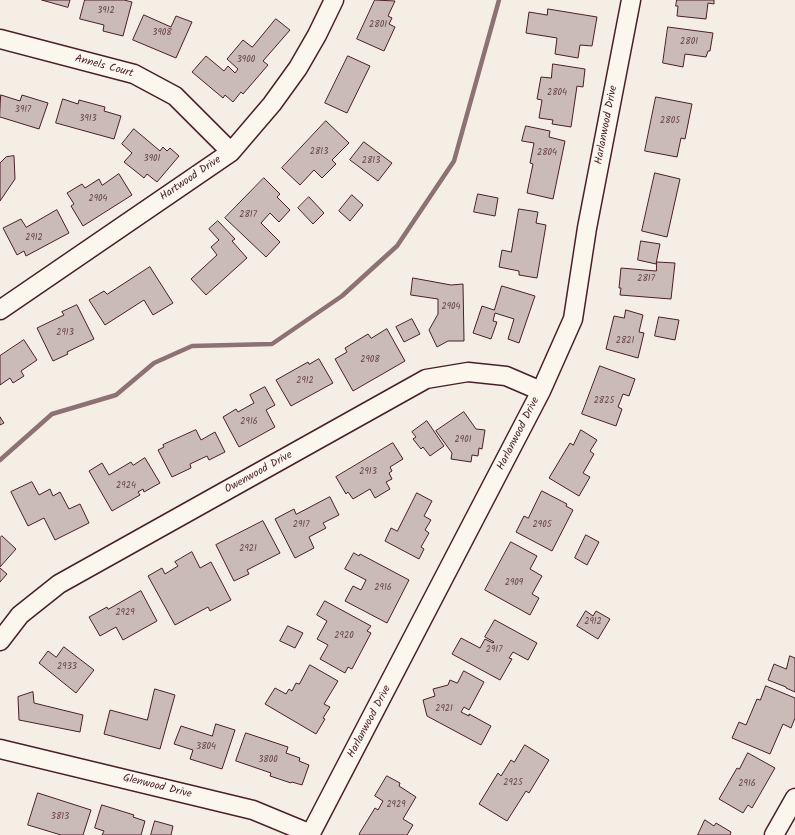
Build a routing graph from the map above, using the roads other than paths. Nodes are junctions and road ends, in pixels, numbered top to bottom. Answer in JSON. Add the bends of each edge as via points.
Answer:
{"nodes":[{"id":1,"x":334,"y":0,"type":"edge"},
{"id":2,"x":631,"y":0,"type":"edge"},
{"id":3,"x":0,"y":39,"type":"edge"},
{"id":4,"x":231,"y":152,"type":"junction"},
{"id":5,"x":0,"y":310,"type":"edge"},
{"id":6,"x":541,"y":391,"type":"junction"},
{"id":7,"x":0,"y":641,"type":"edge"},
{"id":8,"x":0,"y":749,"type":"edge"},
{"id":9,"x":795,"y":798,"type":"edge"},
{"id":10,"x":311,"y":834,"type":"edge"},
{"id":11,"x":774,"y":835,"type":"edge"}],
"edges":[{"from":1,"to":4,"type":"street","name":"Hartwood Drive","via":[[298,68],[272,104]]},
{"from":2,"to":6,"type":"street","name":"Harlanwood Drive","via":[[587,228],[573,319]]},
{"from":3,"to":4,"type":"street","name":"Annels Court","via":[[134,74],[175,96]]},
{"from":4,"to":5,"type":"street","name":"Hartwood Drive"},
{"from":6,"to":7,"type":"street","name":"Owenwood Drive","via":[[506,376],[468,372],[426,379],[59,584],[20,615]]},
{"from":6,"to":10,"type":"street","name":"Harlanwood Drive"},
{"from":8,"to":10,"type":"street","name":"Glenwood Drive","via":[[253,810]]},
{"from":9,"to":11,"type":"street"}]}
